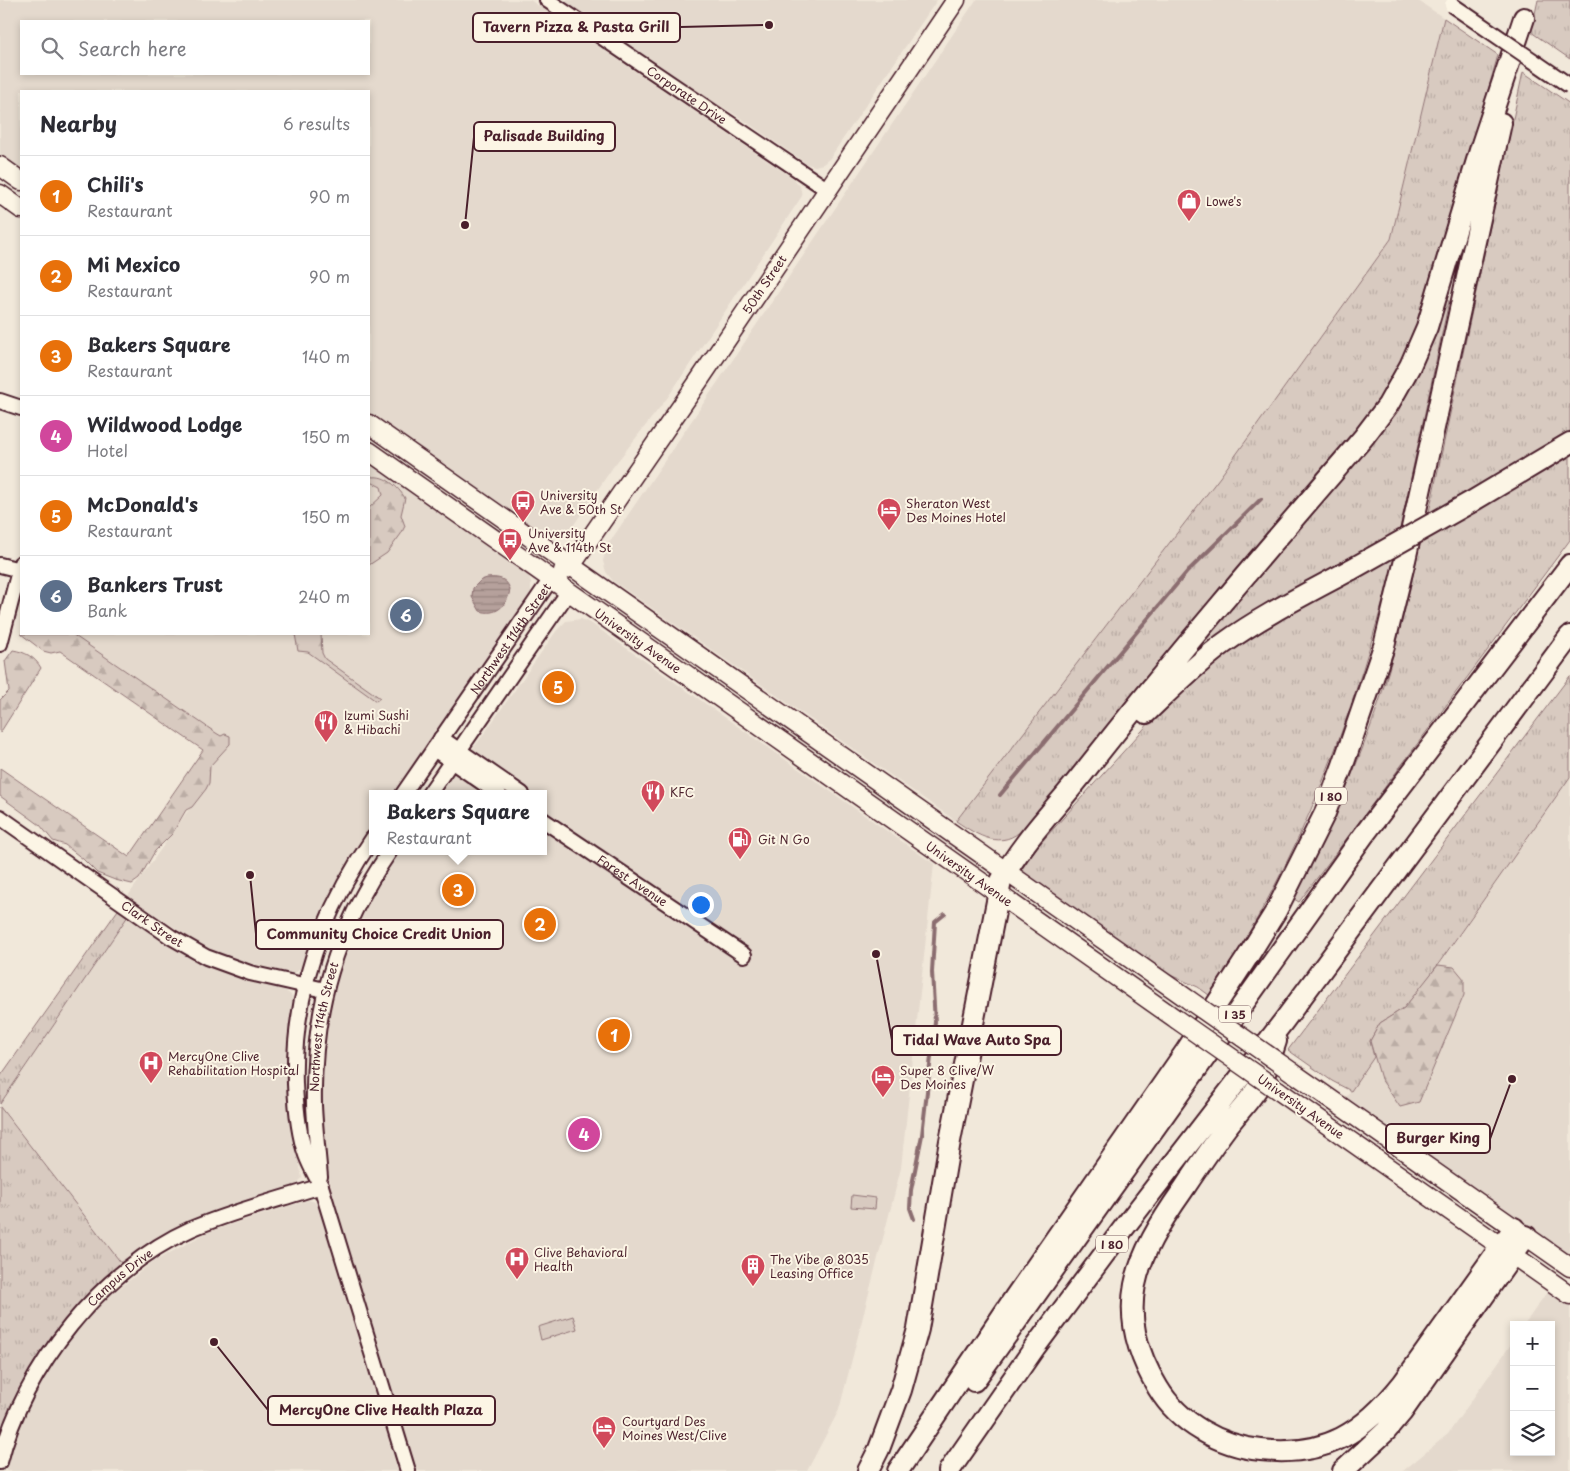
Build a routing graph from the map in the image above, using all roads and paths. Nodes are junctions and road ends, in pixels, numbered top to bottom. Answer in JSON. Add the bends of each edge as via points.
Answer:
{"nodes":[{"id":1,"x":547,"y":0,"type":"edge"},
{"id":2,"x":956,"y":0,"type":"edge"},
{"id":3,"x":1448,"y":2,"type":"edge"},
{"id":4,"x":1526,"y":9,"type":"edge"},
{"id":5,"x":1570,"y":86,"type":"edge"},
{"id":6,"x":0,"y":166,"type":"edge"},
{"id":7,"x":20,"y":179,"type":"edge"},
{"id":8,"x":828,"y":190,"type":"junction"},
{"id":9,"x":0,"y":194,"type":"edge"},
{"id":10,"x":20,"y":207,"type":"edge"},
{"id":11,"x":0,"y":401,"type":"edge"},
{"id":12,"x":20,"y":408,"type":"edge"},
{"id":13,"x":370,"y":425,"type":"edge"},
{"id":14,"x":1570,"y":443,"type":"edge"},
{"id":15,"x":370,"y":452,"type":"edge"},
{"id":16,"x":1570,"y":565,"type":"edge"},
{"id":17,"x":0,"y":566,"type":"edge"},
{"id":18,"x":20,"y":566,"type":"edge"},
{"id":19,"x":571,"y":566,"type":"junction"},
{"id":20,"x":551,"y":579,"type":"junction"},
{"id":21,"x":568,"y":591,"type":"junction"},
{"id":22,"x":1570,"y":636,"type":"edge"},
{"id":23,"x":0,"y":644,"type":"edge"},
{"id":24,"x":438,"y":743,"type":"junction"},
{"id":25,"x":456,"y":755,"type":"junction"},
{"id":26,"x":406,"y":790,"type":"edge"},
{"id":27,"x":432,"y":790,"type":"edge"},
{"id":28,"x":494,"y":790,"type":"edge"},
{"id":29,"x":515,"y":790,"type":"edge"},
{"id":30,"x":1062,"y":801,"type":"junction"},
{"id":31,"x":0,"y":817,"type":"edge"},
{"id":32,"x":547,"y":819,"type":"edge"},
{"id":33,"x":369,"y":844,"type":"edge"},
{"id":34,"x":387,"y":855,"type":"edge"},
{"id":35,"x":1006,"y":872,"type":"junction"},
{"id":36,"x":997,"y":891,"type":"junction"},
{"id":37,"x":744,"y":955,"type":"dead end"},
{"id":38,"x":304,"y":986,"type":"junction"},
{"id":39,"x":325,"y":990,"type":"junction"},
{"id":40,"x":1283,"y":1022,"type":"junction"},
{"id":41,"x":321,"y":1186,"type":"junction"},
{"id":42,"x":1520,"y":1232,"type":"junction"},
{"id":43,"x":1506,"y":1251,"type":"junction"},
{"id":44,"x":1570,"y":1267,"type":"edge"},
{"id":45,"x":1570,"y":1295,"type":"edge"},
{"id":46,"x":0,"y":1462,"type":"edge"},
{"id":47,"x":408,"y":1471,"type":"edge"},
{"id":48,"x":868,"y":1471,"type":"edge"},
{"id":49,"x":898,"y":1471,"type":"edge"},
{"id":50,"x":910,"y":1471,"type":"edge"},
{"id":51,"x":949,"y":1471,"type":"edge"},
{"id":52,"x":1343,"y":1471,"type":"edge"}],
"edges":[{"from":1,"to":8,"type":"street","name":"Corporate Drive"},
{"from":2,"to":8,"type":"main road","name":"50th Street"},
{"from":3,"to":5,"type":"street","bridge":true},
{"from":4,"to":30,"type":"highway","via":[[1427,327],[1388,405]]},
{"from":4,"to":49,"type":"highway","number":"I 80","via":[[1384,646],[1344,765],[1324,813],[1276,911],[1248,956]]},
{"from":6,"to":7,"type":"main road"},
{"from":8,"to":19,"type":"main road","name":"50th Street"},
{"from":9,"to":10,"type":"main road"},
{"from":11,"to":12,"type":"street"},
{"from":13,"to":19,"type":"main road","name":"University Avenue"},
{"from":14,"to":30,"type":"highway","bridge":true,"via":[[1269,614],[1223,644],[1181,679]]},
{"from":15,"to":20,"type":"main road","name":"University Avenue"},
{"from":16,"to":50,"type":"highway","number":"I 35","via":[[1363,836]]},
{"from":17,"to":18,"type":"street"},
{"from":18,"to":23,"type":"street"},
{"from":19,"to":20,"type":"main road","name":"Northwest 114th Street"},
{"from":19,"to":21,"type":"main road","name":"Northwest 114th Street"},
{"from":19,"to":35,"type":"main road","name":"University Avenue"},
{"from":20,"to":21,"type":"main road","name":"University Avenue"},
{"from":20,"to":24,"type":"street","name":"Northwest 114th Street"},
{"from":21,"to":25,"type":"street","name":"Northwest 114th Street"},
{"from":21,"to":36,"type":"main road","name":"University Avenue"},
{"from":22,"to":40,"type":"highway","number":"I 80"},
{"from":24,"to":25,"type":"street"},
{"from":24,"to":26,"type":"street","name":"Northwest 114th Street"},
{"from":25,"to":27,"type":"street","name":"Northwest 114th Street"},
{"from":25,"to":28,"type":"street"},
{"from":25,"to":29,"type":"street"},
{"from":30,"to":35,"type":"highway"},
{"from":31,"to":38,"type":"street","name":"Clark Street","via":[[171,937],[206,957],[250,973]]},
{"from":32,"to":37,"type":"street","name":"Forest Avenue"},
{"from":33,"to":38,"type":"street","name":"Northwest 114th Street","via":[[329,913]]},
{"from":34,"to":39,"type":"street","name":"Northwest 114th Street","via":[[352,914],[337,948]]},
{"from":35,"to":36,"type":"highway"},
{"from":35,"to":42,"type":"main road","name":"University Avenue","bridge":true},
{"from":36,"to":43,"type":"main road","name":"University Avenue","bridge":true},
{"from":36,"to":48,"type":"highway","via":[[918,1329],[901,1390]]},
{"from":38,"to":39,"type":"street","name":"Clark Street"},
{"from":38,"to":41,"type":"street","name":"Northwest 114th Street","via":[[296,1036],[296,1106],[306,1154]]},
{"from":39,"to":41,"type":"street","name":"Northwest 114th Street","via":[[315,1064],[314,1106]]},
{"from":40,"to":43,"type":"highway","via":[[1262,1081],[1157,1226],[1140,1263],[1133,1292],[1132,1320],[1137,1346],[1148,1372],[1171,1406],[1206,1433],[1248,1449],[1278,1452],[1307,1449],[1337,1440],[1364,1426],[1384,1406]]},
{"from":40,"to":51,"type":"highway","number":"I 80","via":[[1122,1229]]},
{"from":41,"to":46,"type":"street","name":"Campus Drive","via":[[190,1230],[163,1244],[114,1280],[86,1308],[38,1372],[17,1413]]},
{"from":41,"to":47,"type":"street","name":"Northwest 114th Street"},
{"from":42,"to":43,"type":"highway"},
{"from":42,"to":44,"type":"main road","name":"University Avenue"},
{"from":43,"to":45,"type":"main road","name":"University Avenue"},
{"from":43,"to":52,"type":"highway","via":[[1402,1412]]}]}
